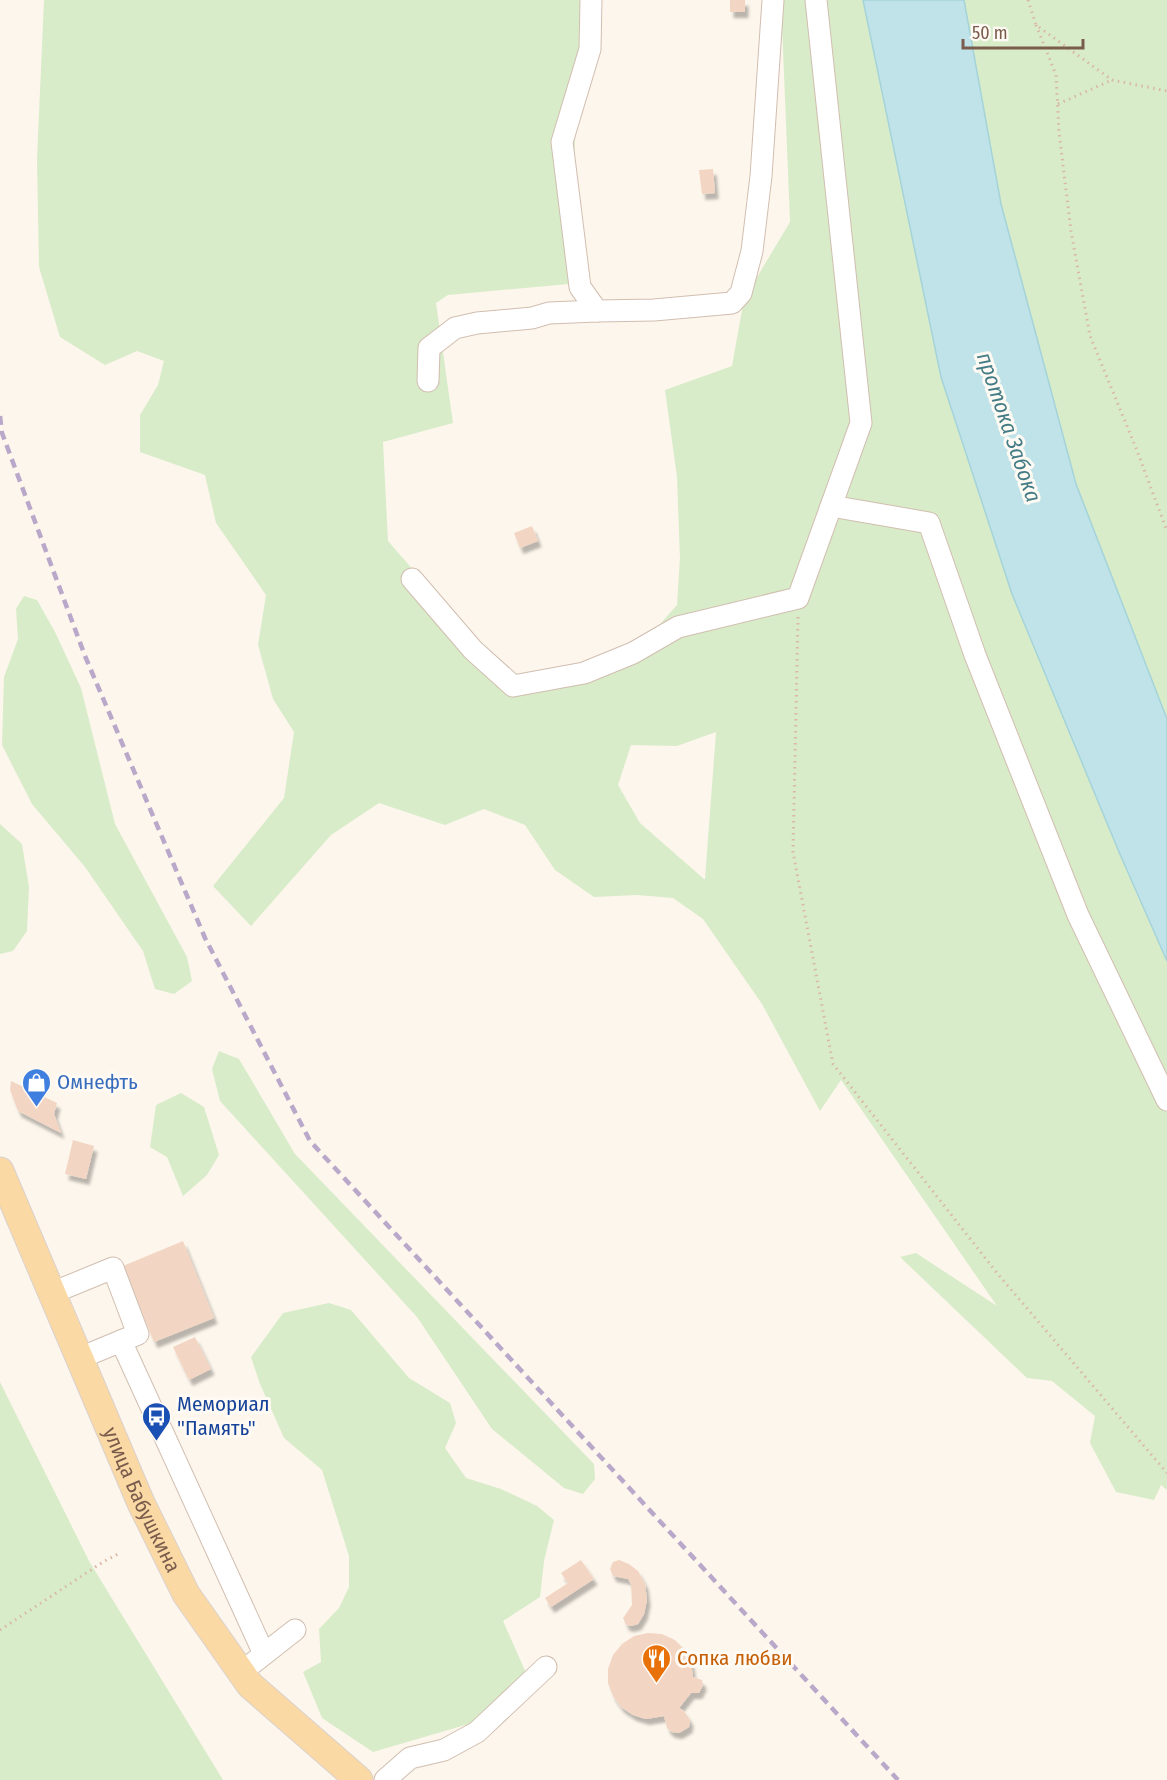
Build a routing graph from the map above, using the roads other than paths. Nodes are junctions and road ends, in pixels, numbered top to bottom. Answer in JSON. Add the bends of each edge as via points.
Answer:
{"nodes":[{"id":1,"x":591,"y":0,"type":"edge"},
{"id":2,"x":772,"y":0,"type":"edge"},
{"id":3,"x":816,"y":0,"type":"edge"},
{"id":4,"x":597,"y":311,"type":"junction"},
{"id":5,"x":428,"y":381,"type":"dead end"},
{"id":6,"x":831,"y":506,"type":"junction"},
{"id":7,"x":412,"y":579,"type":"dead end"},
{"id":8,"x":1167,"y":1100,"type":"edge"},
{"id":9,"x":0,"y":1171,"type":"edge"},
{"id":10,"x":52,"y":1293,"type":"junction"},
{"id":11,"x":121,"y":1341,"type":"junction"},
{"id":12,"x":80,"y":1358,"type":"junction"},
{"id":13,"x":295,"y":1630,"type":"dead end"},
{"id":14,"x":264,"y":1654,"type":"junction"},
{"id":15,"x":546,"y":1667,"type":"dead end"},
{"id":16,"x":241,"y":1672,"type":"junction"},
{"id":17,"x":359,"y":1780,"type":"edge"},
{"id":18,"x":385,"y":1780,"type":"edge"}],
"edges":[{"from":1,"to":4,"type":"street","via":[[590,49],[562,142],[580,287]]},
{"from":2,"to":4,"type":"street","via":[[761,176],[752,251],[741,293],[732,303]]},
{"from":3,"to":6,"type":"street","via":[[861,423]]},
{"from":4,"to":5,"type":"street","via":[[549,312],[532,318],[454,328],[429,348]]},
{"from":6,"to":7,"type":"street","via":[[798,597],[678,627],[633,653],[584,673],[513,686],[473,650]]},
{"from":6,"to":8,"type":"street","via":[[928,523],[975,655],[1078,915]]},
{"from":9,"to":10,"type":"main road","name":"улица Бабушкина"},
{"from":10,"to":11,"type":"street","via":[[113,1268],[138,1334]]},
{"from":10,"to":12,"type":"main road","name":"улица Бабушкина"},
{"from":11,"to":12,"type":"street"},
{"from":11,"to":14,"type":"street"},
{"from":12,"to":16,"type":"main road","name":"улица Бабушкина","via":[[172,1568]]},
{"from":13,"to":14,"type":"street"},
{"from":14,"to":16,"type":"street"},
{"from":15,"to":18,"type":"street","via":[[477,1732],[444,1750],[410,1758]]},
{"from":16,"to":17,"type":"main road","name":"улица Бабушкина","via":[[250,1685]]}]}
